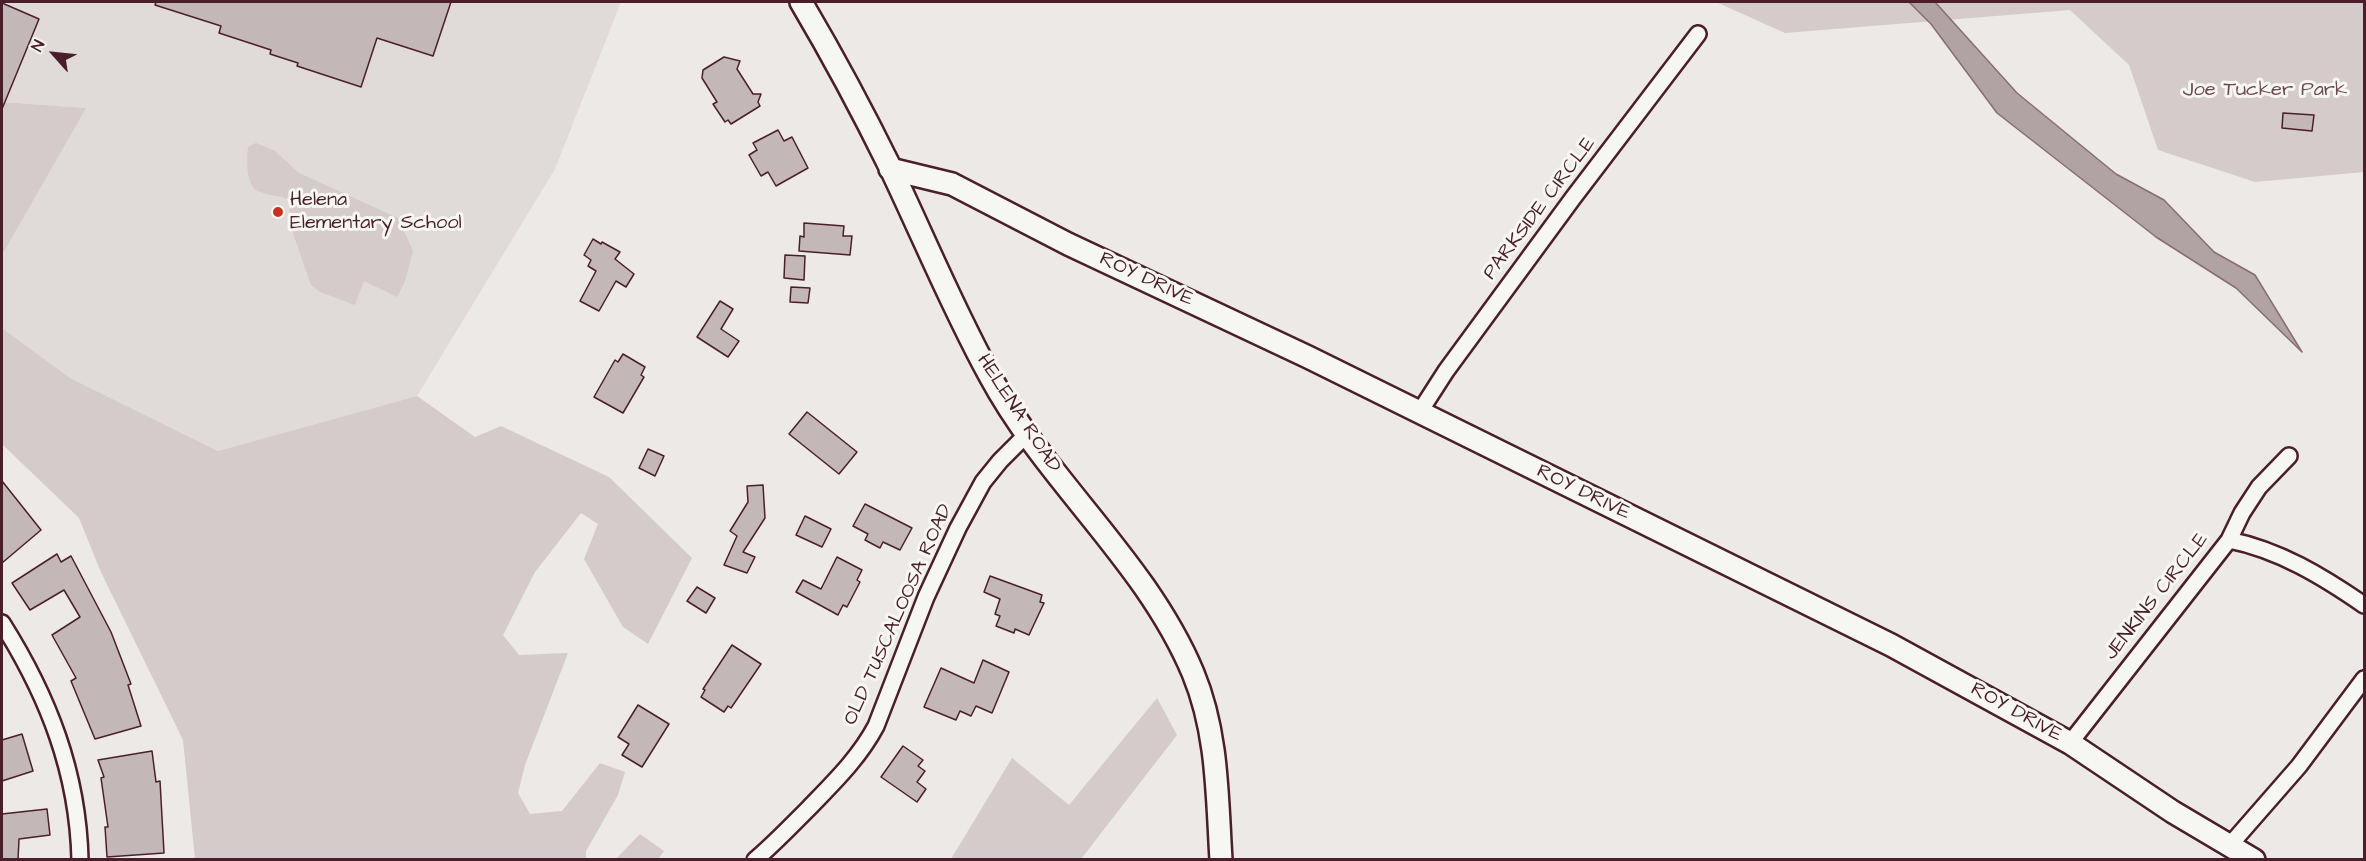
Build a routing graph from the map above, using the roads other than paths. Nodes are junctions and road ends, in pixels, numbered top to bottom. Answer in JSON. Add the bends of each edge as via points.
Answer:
{"nodes":[{"id":1,"x":801,"y":2,"type":"edge"},
{"id":2,"x":1698,"y":34,"type":"dead end"},
{"id":3,"x":891,"y":169,"type":"junction"},
{"id":4,"x":1419,"y":412,"type":"junction"},
{"id":5,"x":1026,"y":435,"type":"junction"},
{"id":6,"x":2289,"y":456,"type":"dead end"},
{"id":7,"x":2229,"y":540,"type":"junction"},
{"id":8,"x":2364,"y":605,"type":"edge"},
{"id":9,"x":2,"y":623,"type":"edge"},
{"id":10,"x":2364,"y":679,"type":"edge"},
{"id":11,"x":2070,"y":743,"type":"junction"},
{"id":12,"x":2230,"y":845,"type":"junction"},
{"id":13,"x":80,"y":860,"type":"edge"},
{"id":14,"x":755,"y":860,"type":"edge"},
{"id":15,"x":1221,"y":860,"type":"edge"},
{"id":16,"x":2254,"y":860,"type":"edge"}],
"edges":[{"from":1,"to":3,"type":"street","name":"HELENA ROAD"},
{"from":2,"to":4,"type":"street","name":"PARKSIDE CIRCLE","via":[[1559,217]]},
{"from":3,"to":4,"type":"street","name":"ROY DRIVE","via":[[952,184],[1068,244]]},
{"from":3,"to":5,"type":"street","name":"HELENA ROAD","via":[[990,376]]},
{"from":4,"to":11,"type":"street","name":"ROY DRIVE","via":[[1891,645]]},
{"from":5,"to":14,"type":"street","name":"OLD TUSCALOOSA ROAD","via":[[983,482],[958,528],[867,742],[842,774]]},
{"from":5,"to":15,"type":"street","name":"HELENA ROAD","via":[[1134,572],[1193,672],[1215,753]]},
{"from":6,"to":7,"type":"street","via":[[2259,487]]},
{"from":7,"to":8,"type":"street","name":"JENKINS CIRCLE","via":[[2277,553]]},
{"from":7,"to":11,"type":"street","name":"JENKINS CIRCLE"},
{"from":9,"to":13,"type":"street","via":[[53,719],[75,803]]},
{"from":10,"to":12,"type":"street","via":[[2299,766]]},
{"from":11,"to":12,"type":"street","name":"ROY DRIVE"},
{"from":12,"to":16,"type":"street","name":"ROY DRIVE"}]}
